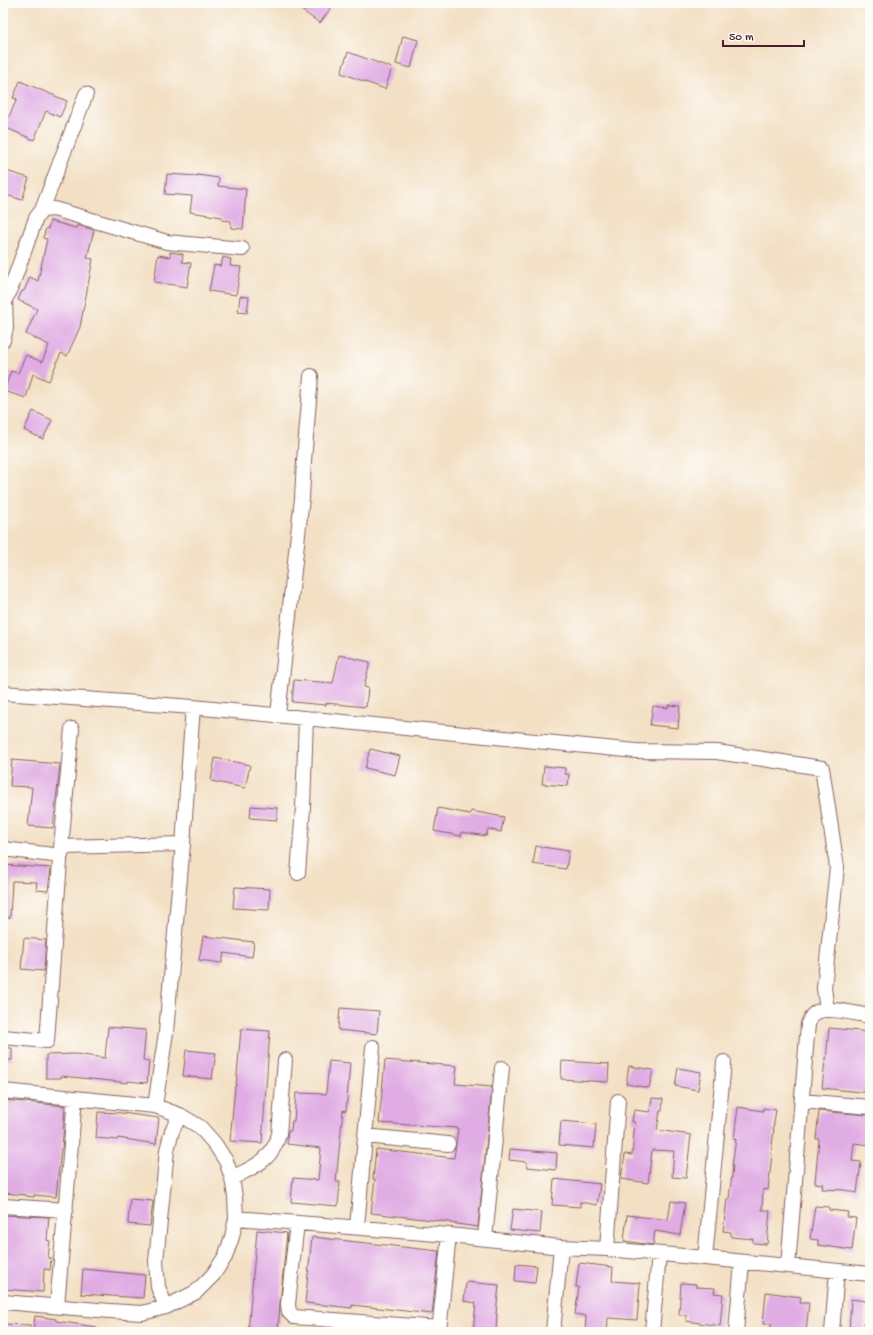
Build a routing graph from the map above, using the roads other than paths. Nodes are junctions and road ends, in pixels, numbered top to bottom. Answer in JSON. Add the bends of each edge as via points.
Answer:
{"nodes":[{"id":1,"x":86,"y":94,"type":"dead end"},
{"id":2,"x":42,"y":210,"type":"junction"},
{"id":3,"x":242,"y":249,"type":"dead end"},
{"id":4,"x":4,"y":299,"type":"edge"},
{"id":5,"x":3,"y":340,"type":"edge"},
{"id":6,"x":311,"y":376,"type":"dead end"},
{"id":7,"x":3,"y":693,"type":"edge"},
{"id":8,"x":193,"y":707,"type":"junction"},
{"id":9,"x":278,"y":715,"type":"junction"},
{"id":10,"x":306,"y":718,"type":"junction"},
{"id":11,"x":72,"y":730,"type":"dead end"},
{"id":12,"x":183,"y":844,"type":"junction"},
{"id":13,"x":3,"y":849,"type":"edge"},
{"id":14,"x":61,"y":852,"type":"junction"},
{"id":15,"x":298,"y":872,"type":"dead end"},
{"id":16,"x":827,"y":1010,"type":"junction"},
{"id":17,"x":870,"y":1016,"type":"edge"},
{"id":18,"x":3,"y":1038,"type":"edge"},
{"id":19,"x":373,"y":1047,"type":"dead end"},
{"id":20,"x":285,"y":1060,"type":"dead end"},
{"id":21,"x":724,"y":1062,"type":"dead end"},
{"id":22,"x":502,"y":1068,"type":"dead end"},
{"id":23,"x":3,"y":1091,"type":"edge"},
{"id":24,"x":75,"y":1098,"type":"junction"},
{"id":25,"x":618,"y":1101,"type":"dead end"},
{"id":26,"x":802,"y":1101,"type":"junction"},
{"id":27,"x":155,"y":1106,"type":"junction"},
{"id":28,"x":870,"y":1107,"type":"edge"},
{"id":29,"x":180,"y":1115,"type":"junction"},
{"id":30,"x":365,"y":1136,"type":"junction"},
{"id":31,"x":448,"y":1144,"type":"dead end"},
{"id":32,"x":232,"y":1178,"type":"junction"},
{"id":33,"x":3,"y":1206,"type":"edge"},
{"id":34,"x":66,"y":1210,"type":"junction"},
{"id":35,"x":236,"y":1218,"type":"junction"},
{"id":36,"x":297,"y":1223,"type":"junction"},
{"id":37,"x":357,"y":1227,"type":"junction"},
{"id":38,"x":449,"y":1235,"type":"junction"},
{"id":39,"x":485,"y":1238,"type":"junction"},
{"id":40,"x":561,"y":1247,"type":"junction"},
{"id":41,"x":607,"y":1249,"type":"junction"},
{"id":42,"x":659,"y":1254,"type":"junction"},
{"id":43,"x":705,"y":1258,"type":"junction"},
{"id":44,"x":742,"y":1262,"type":"junction"},
{"id":45,"x":788,"y":1266,"type":"junction"},
{"id":46,"x":870,"y":1269,"type":"edge"},
{"id":47,"x":837,"y":1271,"type":"junction"},
{"id":48,"x":870,"y":1274,"type":"edge"},
{"id":49,"x":3,"y":1302,"type":"edge"},
{"id":50,"x":57,"y":1306,"type":"junction"},
{"id":51,"x":166,"y":1307,"type":"junction"},
{"id":52,"x":440,"y":1330,"type":"edge"},
{"id":53,"x":553,"y":1332,"type":"edge"},
{"id":54,"x":652,"y":1332,"type":"edge"},
{"id":55,"x":736,"y":1332,"type":"edge"},
{"id":56,"x":832,"y":1332,"type":"edge"}],
"edges":[{"from":1,"to":2,"type":"street"},
{"from":2,"to":3,"type":"street","via":[[54,209],[167,242]]},
{"from":2,"to":4,"type":"street","via":[[36,218],[10,291]]},
{"from":4,"to":5,"type":"street","via":[[6,328]]},
{"from":6,"to":9,"type":"street","via":[[302,498]]},
{"from":7,"to":8,"type":"street"},
{"from":8,"to":9,"type":"street"},
{"from":8,"to":12,"type":"street"},
{"from":9,"to":10,"type":"street"},
{"from":10,"to":15,"type":"street"},
{"from":10,"to":16,"type":"street","via":[[636,751],[717,752],[822,768],[837,868],[824,988]]},
{"from":11,"to":14,"type":"street"},
{"from":12,"to":14,"type":"street"},
{"from":12,"to":27,"type":"street","via":[[166,1032]]},
{"from":13,"to":14,"type":"street"},
{"from":14,"to":18,"type":"street","via":[[47,1041]]},
{"from":16,"to":17,"type":"street"},
{"from":16,"to":26,"type":"street","via":[[817,1012],[808,1024]]},
{"from":19,"to":30,"type":"street"},
{"from":20,"to":32,"type":"street","via":[[276,1145],[266,1159]]},
{"from":21,"to":43,"type":"street"},
{"from":22,"to":39,"type":"street"},
{"from":23,"to":24,"type":"street"},
{"from":24,"to":27,"type":"street"},
{"from":24,"to":34,"type":"street"},
{"from":25,"to":41,"type":"street"},
{"from":26,"to":28,"type":"street"},
{"from":26,"to":45,"type":"street"},
{"from":27,"to":29,"type":"street"},
{"from":29,"to":32,"type":"street","via":[[200,1127],[215,1144],[226,1161]]},
{"from":29,"to":51,"type":"street","via":[[166,1150],[156,1261],[158,1287]]},
{"from":30,"to":31,"type":"street"},
{"from":30,"to":37,"type":"street"},
{"from":32,"to":35,"type":"street","via":[[236,1197]]},
{"from":33,"to":34,"type":"street"},
{"from":34,"to":50,"type":"street"},
{"from":35,"to":36,"type":"street"},
{"from":35,"to":51,"type":"street","via":[[225,1257],[213,1275],[196,1292]]},
{"from":36,"to":37,"type":"street"},
{"from":36,"to":52,"type":"street","via":[[288,1304],[289,1312],[294,1317]]},
{"from":37,"to":38,"type":"street"},
{"from":38,"to":39,"type":"street"},
{"from":38,"to":52,"type":"street"},
{"from":39,"to":40,"type":"street"},
{"from":40,"to":41,"type":"street"},
{"from":40,"to":53,"type":"street"},
{"from":41,"to":42,"type":"street"},
{"from":42,"to":43,"type":"street"},
{"from":42,"to":54,"type":"street"},
{"from":43,"to":44,"type":"street"},
{"from":44,"to":45,"type":"street"},
{"from":44,"to":55,"type":"street"},
{"from":45,"to":47,"type":"street"},
{"from":46,"to":48,"type":"street"},
{"from":47,"to":48,"type":"street"},
{"from":47,"to":56,"type":"street"},
{"from":49,"to":50,"type":"street"},
{"from":50,"to":51,"type":"street","via":[[142,1312]]}]}
